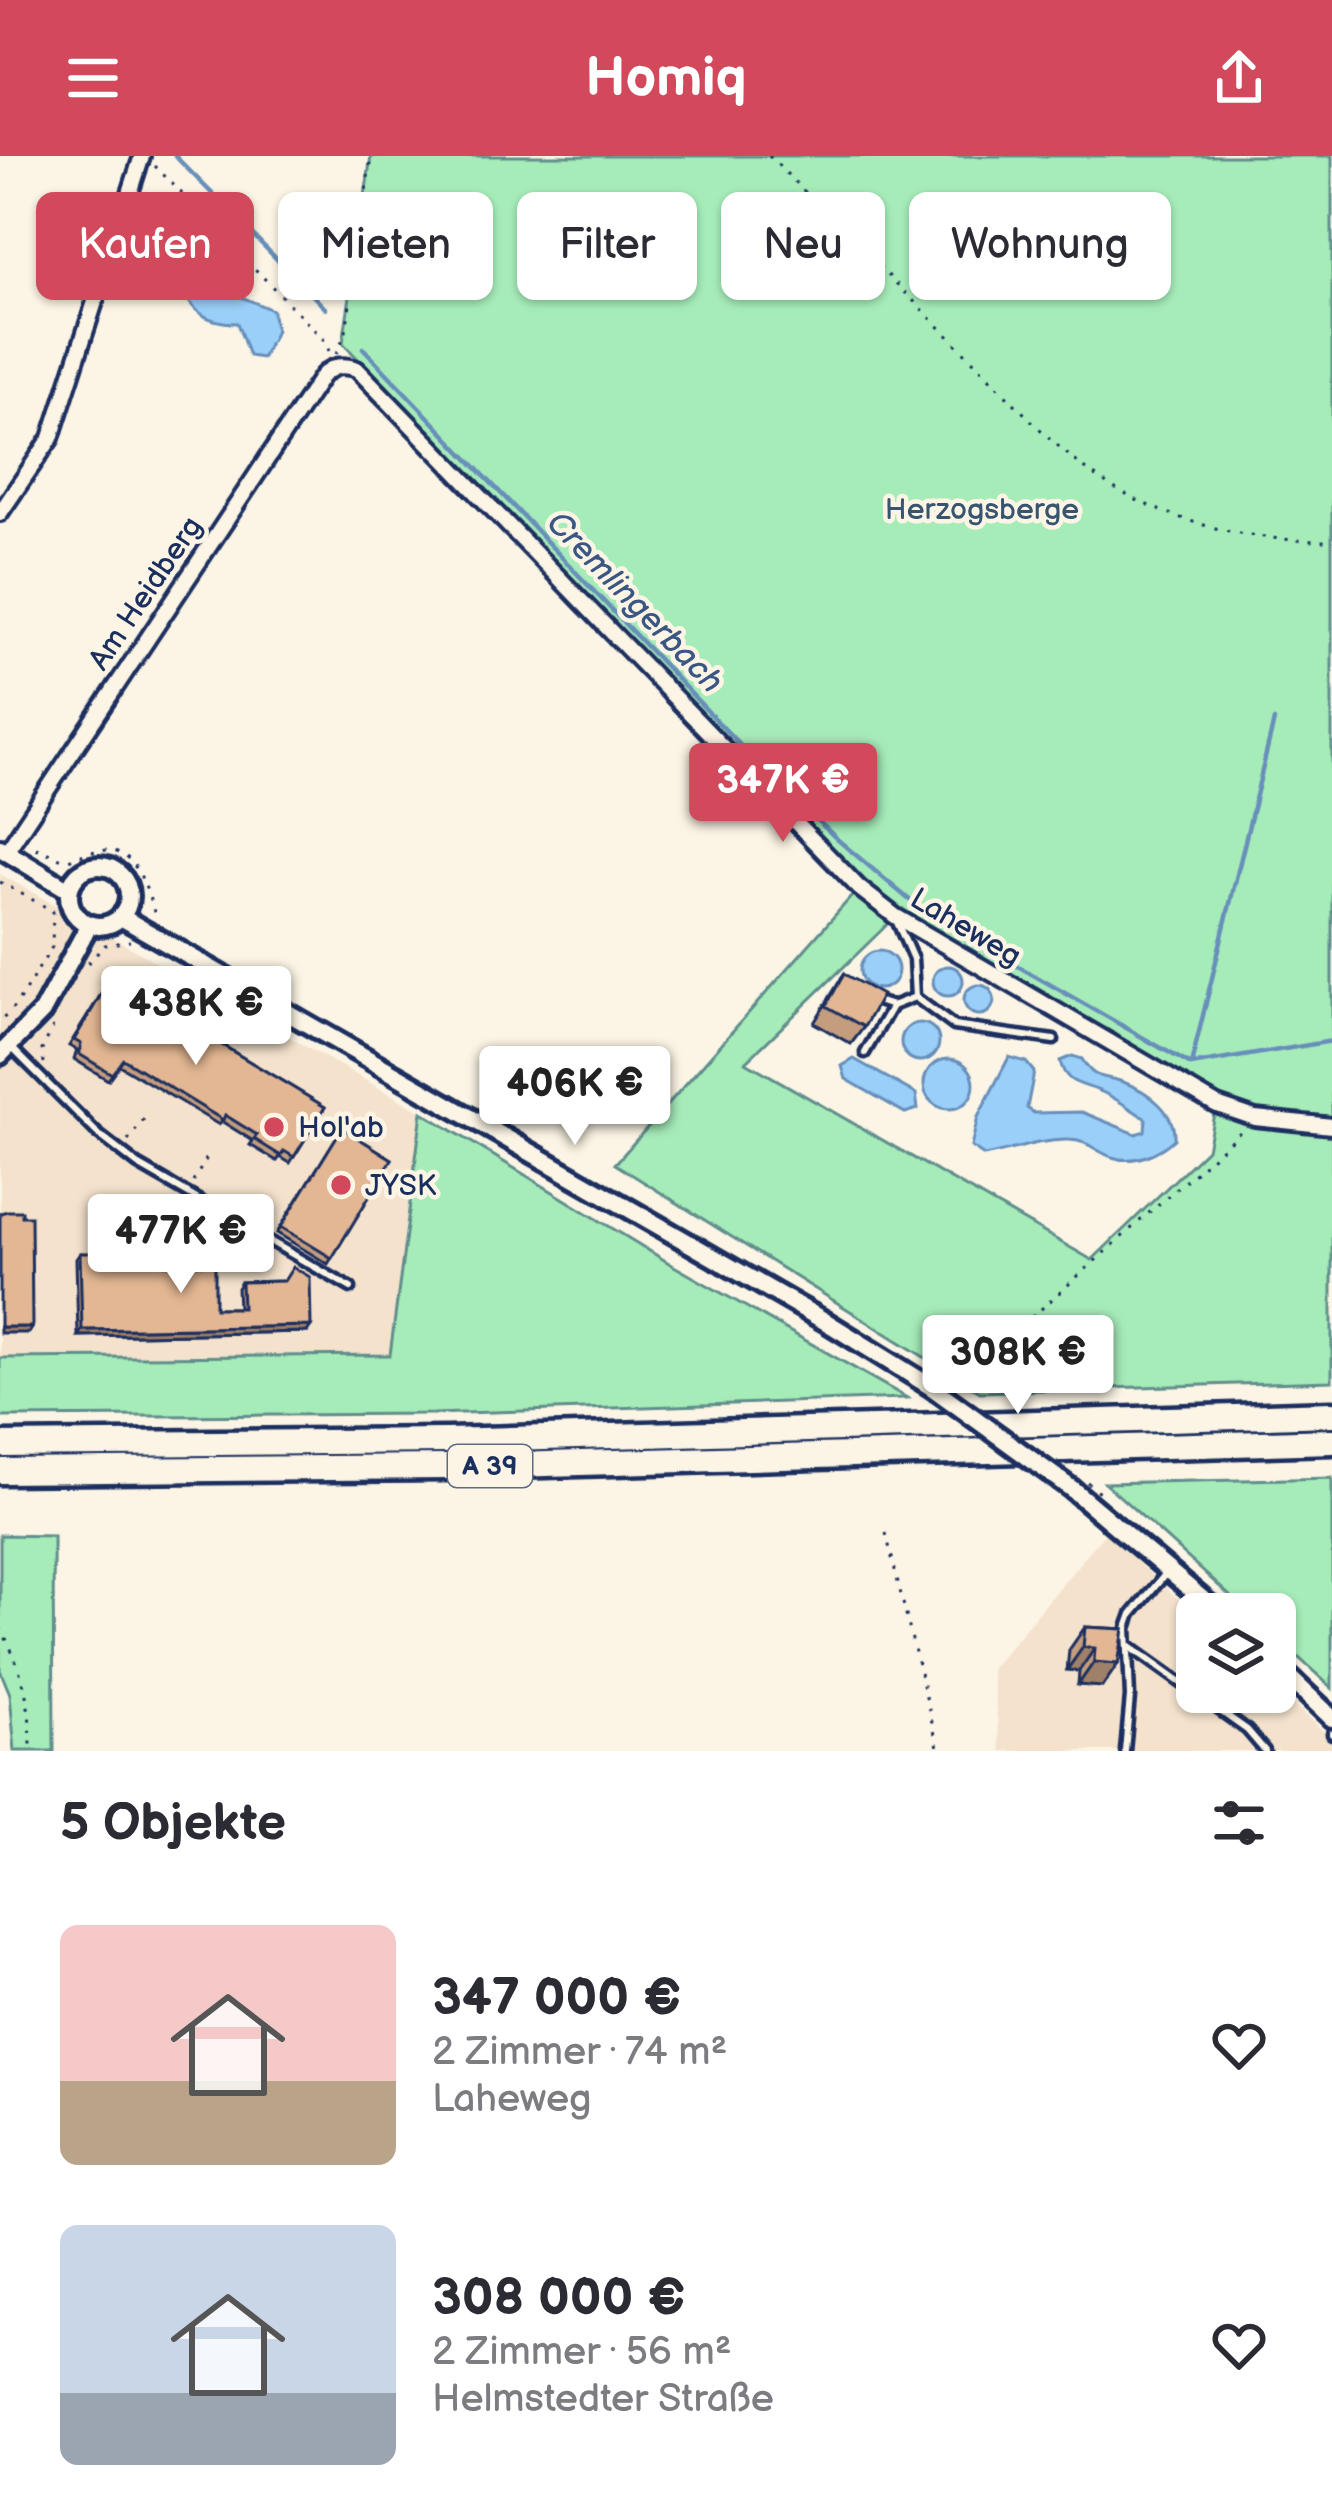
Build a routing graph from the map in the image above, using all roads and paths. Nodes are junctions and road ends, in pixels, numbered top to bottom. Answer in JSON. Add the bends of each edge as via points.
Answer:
{"nodes":[{"id":1,"x":144,"y":156,"type":"edge"},
{"id":2,"x":371,"y":156,"type":"edge"},
{"id":3,"x":769,"y":156,"type":"edge"},
{"id":4,"x":333,"y":367,"type":"junction"},
{"id":5,"x":0,"y":513,"type":"edge"},
{"id":6,"x":1332,"y":541,"type":"edge"},
{"id":7,"x":3,"y":850,"type":"edge"},
{"id":8,"x":0,"y":882,"type":"edge"},
{"id":9,"x":69,"y":890,"type":"junction"},
{"id":10,"x":895,"y":916,"type":"junction"},
{"id":11,"x":122,"y":917,"type":"junction"},
{"id":12,"x":89,"y":925,"type":"junction"},
{"id":13,"x":164,"y":943,"type":"junction"},
{"id":14,"x":87,"y":964,"type":"dead end"},
{"id":15,"x":865,"y":996,"type":"edge"},
{"id":16,"x":915,"y":997,"type":"junction"},
{"id":17,"x":892,"y":1006,"type":"junction"},
{"id":18,"x":0,"y":1022,"type":"edge"},
{"id":19,"x":1054,"y":1040,"type":"dead end"},
{"id":20,"x":5,"y":1051,"type":"edge"},
{"id":21,"x":865,"y":1053,"type":"dead end"},
{"id":22,"x":146,"y":1116,"type":"dead end"},
{"id":23,"x":1255,"y":1118,"type":"junction"},
{"id":24,"x":1332,"y":1126,"type":"edge"},
{"id":25,"x":118,"y":1151,"type":"junction"},
{"id":26,"x":209,"y":1154,"type":"dead end"},
{"id":27,"x":186,"y":1194,"type":"junction"},
{"id":28,"x":351,"y":1288,"type":"dead end"},
{"id":29,"x":1005,"y":1341,"type":"dead end"},
{"id":30,"x":1332,"y":1414,"type":"edge"},
{"id":31,"x":1332,"y":1441,"type":"edge"},
{"id":32,"x":0,"y":1445,"type":"edge"},
{"id":33,"x":0,"y":1471,"type":"edge"},
{"id":34,"x":886,"y":1533,"type":"dead end"},
{"id":35,"x":1170,"y":1569,"type":"junction"},
{"id":36,"x":1197,"y":1593,"type":"edge"},
{"id":37,"x":0,"y":1627,"type":"edge"},
{"id":38,"x":1129,"y":1646,"type":"junction"},
{"id":39,"x":1296,"y":1684,"type":"edge"},
{"id":40,"x":1332,"y":1718,"type":"edge"},
{"id":41,"x":31,"y":1751,"type":"edge"},
{"id":42,"x":939,"y":1751,"type":"edge"},
{"id":43,"x":1125,"y":1751,"type":"edge"},
{"id":44,"x":1265,"y":1751,"type":"edge"}],
"edges":[{"from":1,"to":4,"type":"path","via":[[324,340]]},
{"from":1,"to":5,"type":"street","via":[[51,438]]},
{"from":2,"to":4,"type":"path","via":[[346,332]]},
{"from":3,"to":6,"type":"path","via":[[1042,429],[1110,486],[1233,532]]},
{"from":4,"to":7,"type":"street","name":"Am Heidberg"},
{"from":4,"to":10,"type":"street","name":"Laheweg","via":[[357,369],[843,872]]},
{"from":7,"to":9,"type":"street"},
{"from":8,"to":18,"type":"path","via":[[52,911],[52,947]]},
{"from":9,"to":11,"type":"street","via":[[89,867],[113,869],[130,895]]},
{"from":9,"to":12,"type":"street","via":[[73,911]]},
{"from":10,"to":16,"type":"lane","via":[[913,959]]},
{"from":10,"to":23,"type":"street","name":"Laheweg","via":[[1200,1095]]},
{"from":11,"to":12,"type":"street"},
{"from":11,"to":13,"type":"street"},
{"from":12,"to":20,"type":"street","via":[[42,1012]]},
{"from":13,"to":14,"type":"path","via":[[156,954],[130,941],[105,945]]},
{"from":13,"to":35,"type":"street","bridge":true,"via":[[829,1323],[933,1388]]},
{"from":15,"to":17,"type":"lane"},
{"from":16,"to":17,"type":"lane"},
{"from":16,"to":19,"type":"lane","via":[[954,1026]]},
{"from":17,"to":21,"type":"lane"},
{"from":20,"to":25,"type":"lane"},
{"from":22,"to":25,"type":"path"},
{"from":23,"to":24,"type":"street","name":"Laheweg"},
{"from":23,"to":29,"type":"path"},
{"from":25,"to":27,"type":"lane"},
{"from":26,"to":27,"type":"path"},
{"from":27,"to":28,"type":"lane"},
{"from":30,"to":32,"type":"highway","number":"A 39","via":[[447,1441]]},
{"from":31,"to":33,"type":"highway","number":"A 39","via":[[446,1467]]},
{"from":34,"to":42,"type":"path"},
{"from":35,"to":36,"type":"street"},
{"from":35,"to":38,"type":"lane","via":[[1132,1614]]},
{"from":37,"to":41,"type":"path","via":[[24,1676]]},
{"from":38,"to":43,"type":"lane"},
{"from":38,"to":44,"type":"lane"},
{"from":39,"to":40,"type":"street"}]}
